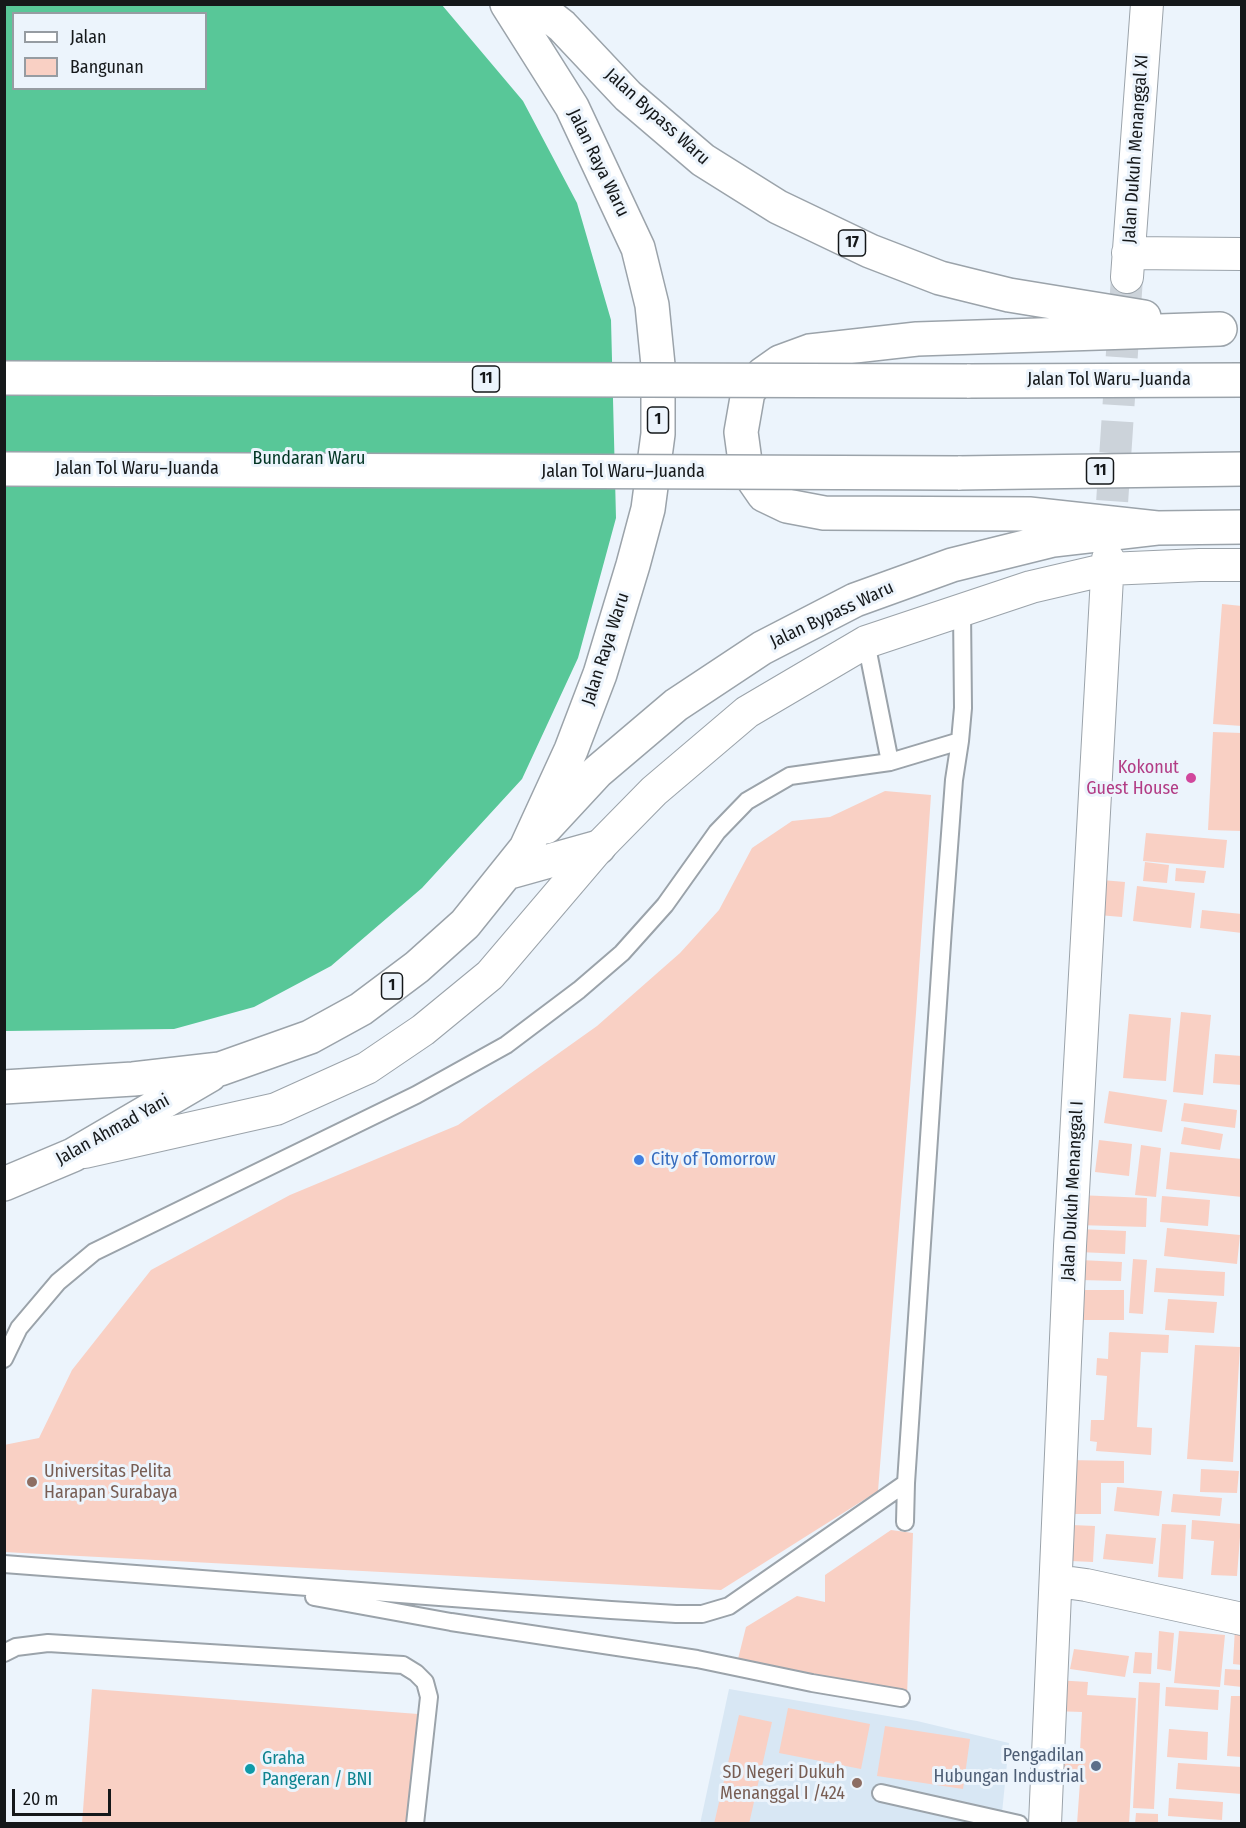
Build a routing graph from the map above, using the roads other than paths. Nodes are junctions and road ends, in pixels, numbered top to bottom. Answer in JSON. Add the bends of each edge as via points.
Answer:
{"nodes":[{"id":1,"x":507,"y":4,"type":"edge"},
{"id":2,"x":534,"y":4,"type":"edge"},
{"id":3,"x":1147,"y":4,"type":"edge"},
{"id":4,"x":1242,"y":254,"type":"edge"},
{"id":5,"x":1231,"y":329,"type":"edge"},
{"id":6,"x":4,"y":378,"type":"edge"},
{"id":7,"x":1242,"y":380,"type":"edge"},
{"id":8,"x":1242,"y":468,"type":"edge"},
{"id":9,"x":4,"y":469,"type":"edge"},
{"id":10,"x":1242,"y":527,"type":"edge"},
{"id":11,"x":1157,"y":528,"type":"junction"},
{"id":12,"x":1108,"y":564,"type":"junction"},
{"id":13,"x":1242,"y":565,"type":"edge"},
{"id":14,"x":962,"y":610,"type":"junction"},
{"id":15,"x":866,"y":642,"type":"junction"},
{"id":16,"x":960,"y":741,"type":"junction"},
{"id":17,"x":890,"y":762,"type":"junction"},
{"id":18,"x":526,"y":848,"type":"junction"},
{"id":19,"x":599,"y":848,"type":"junction"},
{"id":20,"x":506,"y":873,"type":"junction"},
{"id":21,"x":4,"y":1066,"type":"edge"},
{"id":22,"x":219,"y":1069,"type":"junction"},
{"id":23,"x":133,"y":1079,"type":"junction"},
{"id":24,"x":4,"y":1087,"type":"edge"},
{"id":25,"x":73,"y":1155,"type":"junction"},
{"id":26,"x":4,"y":1184,"type":"edge"},
{"id":27,"x":4,"y":1359,"type":"edge"},
{"id":28,"x":906,"y":1483,"type":"junction"},
{"id":29,"x":905,"y":1522,"type":"dead end"},
{"id":30,"x":4,"y":1564,"type":"edge"},
{"id":31,"x":228,"y":1581,"type":"junction"},
{"id":32,"x":1057,"y":1581,"type":"junction"},
{"id":33,"x":1242,"y":1619,"type":"edge"},
{"id":34,"x":4,"y":1653,"type":"edge"},
{"id":35,"x":901,"y":1698,"type":"dead end"},
{"id":36,"x":881,"y":1793,"type":"dead end"},
{"id":37,"x":415,"y":1824,"type":"edge"},
{"id":38,"x":1019,"y":1824,"type":"edge"},
{"id":39,"x":1045,"y":1824,"type":"edge"}],
"edges":[{"from":1,"to":18,"type":"highway","name":"Jalan Raya Waru","number":"1","via":[[572,107],[638,248],[652,305],[658,365],[658,434],[648,509],[633,564],[600,674],[571,750]]},
{"from":2,"to":5,"type":"highway","name":"Jalan Bypass Waru","number":"17","via":[[562,26],[628,96],[703,160],[778,207],[870,251],[940,278],[1009,295]]},
{"from":3,"to":4,"type":"street","name":"Jalan Dukuh Menanggal XI","via":[[1127,265]]},
{"from":5,"to":11,"type":"highway","via":[[917,339],[810,351],[780,362],[748,392],[741,432],[746,469],[764,495],[787,506],[824,513],[1029,514]]},
{"from":6,"to":7,"type":"highway","name":"Jalan Tol Waru–Juanda","number":"11","bridge":true},
{"from":8,"to":9,"type":"highway","name":"Jalan Tol Waru–Juanda","number":"11","bridge":true,"via":[[958,473]]},
{"from":10,"to":11,"type":"highway","name":"Jalan Bypass Waru"},
{"from":11,"to":18,"type":"highway","name":"Jalan Bypass Waru","via":[[1053,540],[952,564],[844,606],[762,648],[676,705],[597,772]]},
{"from":12,"to":13,"type":"street"},
{"from":12,"to":14,"type":"street"},
{"from":12,"to":32,"type":"street","name":"Jalan Dukuh Menanggal I","via":[[1070,1246]]},
{"from":14,"to":15,"type":"street"},
{"from":14,"to":16,"type":"lane"},
{"from":15,"to":17,"type":"lane"},
{"from":15,"to":19,"type":"street","via":[[747,711],[654,791]]},
{"from":16,"to":17,"type":"lane"},
{"from":16,"to":28,"type":"lane","via":[[943,928]]},
{"from":17,"to":27,"type":"lane","via":[[790,776],[747,801],[717,832],[665,905],[622,953],[506,1045],[416,1095],[94,1252],[58,1282],[20,1328]]},
{"from":18,"to":20,"type":"highway","name":"Jalan Raya Waru","number":"1"},
{"from":19,"to":20,"type":"highway"},
{"from":19,"to":25,"type":"street","via":[[490,975],[423,1030],[367,1068],[276,1109]]},
{"from":20,"to":22,"type":"highway","name":"Jalan Raya Waru","number":"1","via":[[465,924],[361,1009],[310,1037]]},
{"from":21,"to":23,"type":"highway","number":"1"},
{"from":22,"to":23,"type":"highway","name":"Jalan Raya Waru","number":"1"},
{"from":22,"to":25,"type":"highway","name":"Jalan Ahmad Yani","number":"1"},
{"from":23,"to":24,"type":"highway","number":"1"},
{"from":25,"to":26,"type":"highway","name":"Jalan Ahmad Yani","number":"1"},
{"from":28,"to":29,"type":"lane"},
{"from":28,"to":31,"type":"lane","via":[[729,1606],[702,1614]]},
{"from":30,"to":31,"type":"lane"},
{"from":31,"to":35,"type":"lane","via":[[451,1622],[697,1659]]},
{"from":32,"to":33,"type":"street"},
{"from":32,"to":39,"type":"street","name":"Jalan Dukuh Menanggal I"},
{"from":34,"to":37,"type":"lane","via":[[16,1647],[48,1643],[403,1665],[424,1682],[429,1697]]},
{"from":36,"to":38,"type":"lane"}]}
